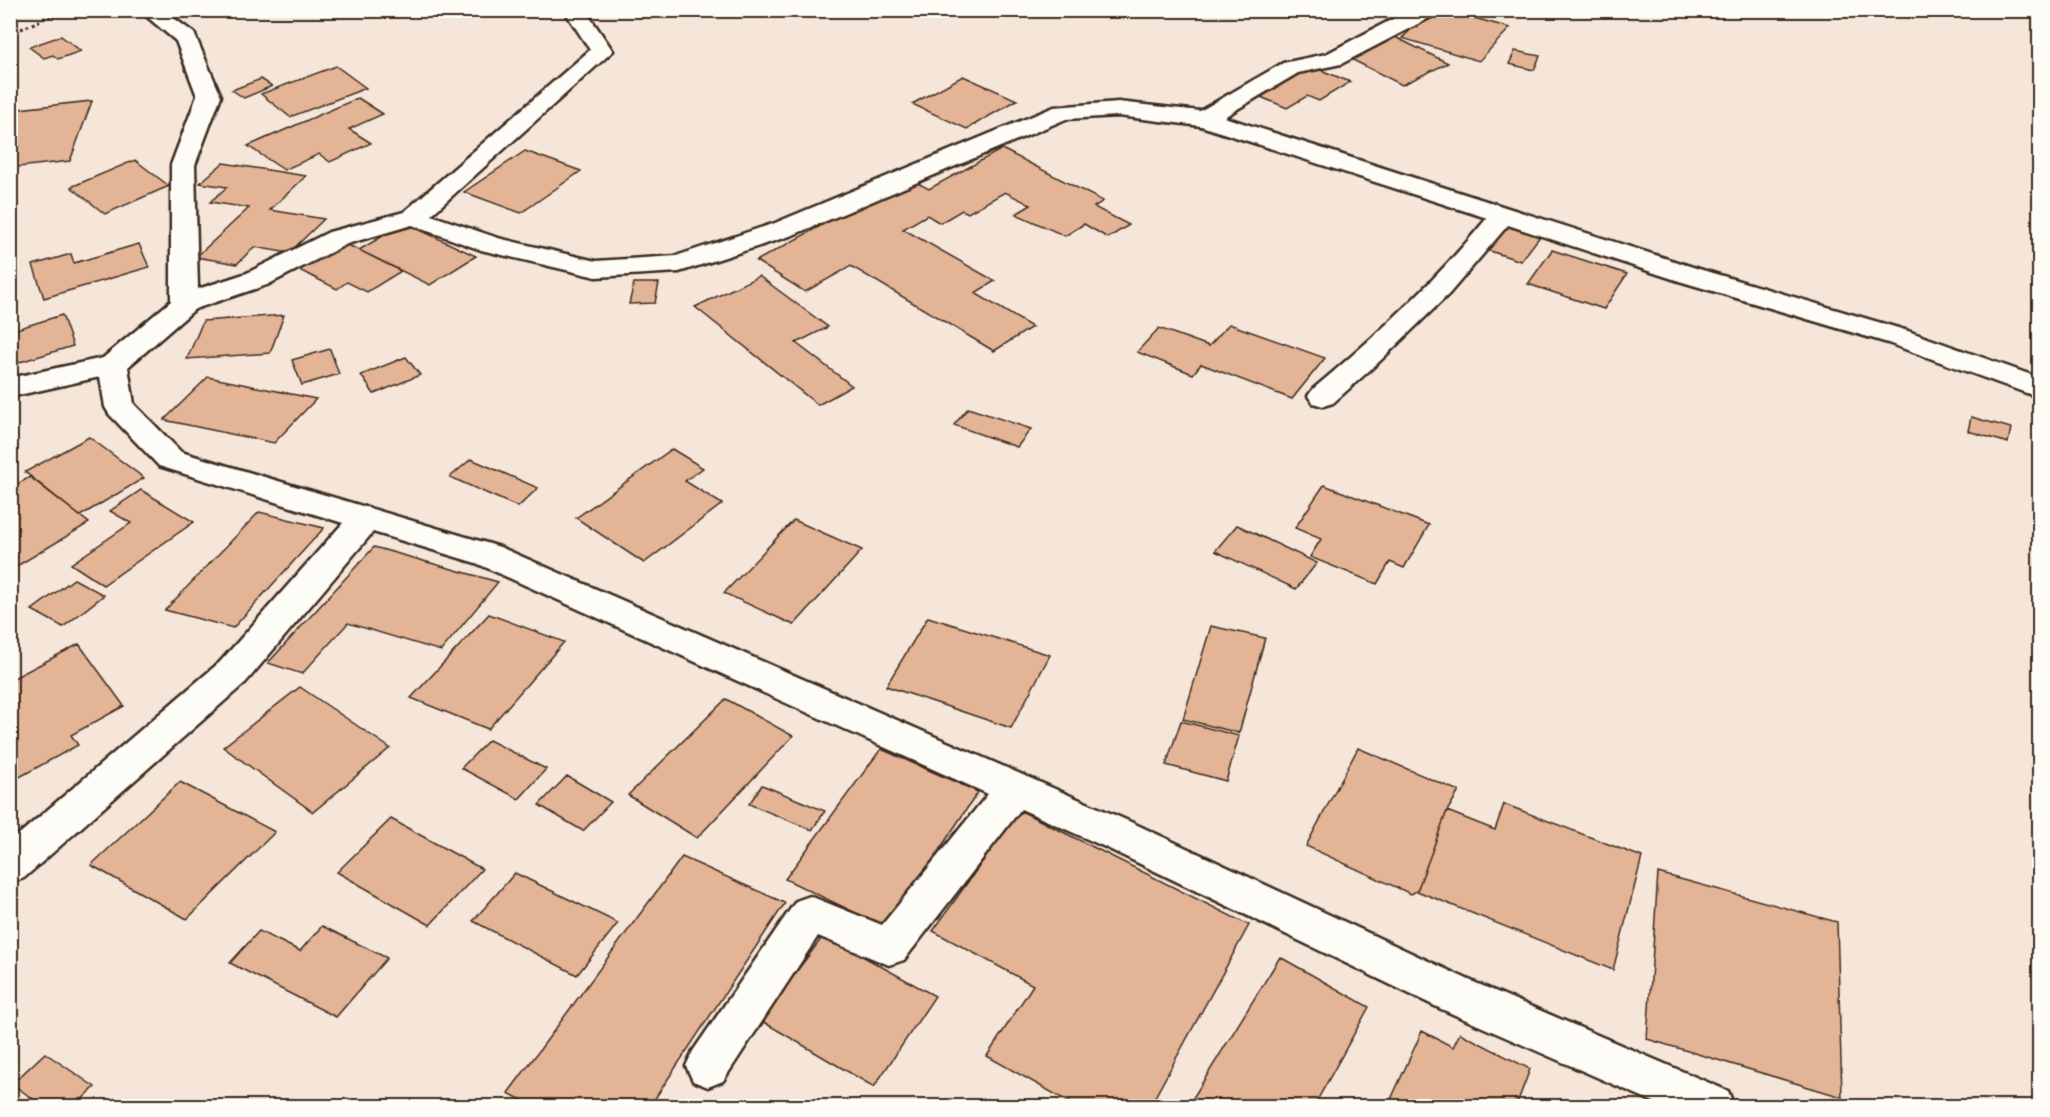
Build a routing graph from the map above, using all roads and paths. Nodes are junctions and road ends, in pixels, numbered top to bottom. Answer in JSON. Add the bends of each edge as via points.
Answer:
{"nodes":[{"id":1,"x":63,"y":10,"type":"edge"},
{"id":2,"x":149,"y":10,"type":"edge"},
{"id":3,"x":574,"y":10,"type":"edge"},
{"id":4,"x":1427,"y":10,"type":"edge"},
{"id":5,"x":10,"y":34,"type":"edge"},
{"id":6,"x":1204,"y":119,"type":"junction"},
{"id":7,"x":1503,"y":216,"type":"junction"},
{"id":8,"x":413,"y":217,"type":"junction"},
{"id":9,"x":185,"y":303,"type":"junction"},
{"id":10,"x":113,"y":365,"type":"junction"},
{"id":11,"x":10,"y":388,"type":"edge"},
{"id":12,"x":2040,"y":389,"type":"edge"},
{"id":13,"x":1323,"y":396,"type":"dead end"},
{"id":14,"x":366,"y":518,"type":"junction"},
{"id":15,"x":1014,"y":789,"type":"junction"},
{"id":16,"x":10,"y":866,"type":"edge"},
{"id":17,"x":708,"y":1066,"type":"dead end"},
{"id":18,"x":1712,"y":1107,"type":"edge"}],
"edges":[{"from":1,"to":5,"type":"path"},
{"from":2,"to":9,"type":"street","via":[[186,38],[208,96],[183,165]]},
{"from":3,"to":8,"type":"street","via":[[602,51]]},
{"from":4,"to":6,"type":"street","via":[[1333,58],[1292,68]]},
{"from":6,"to":7,"type":"street"},
{"from":6,"to":8,"type":"street","via":[[1118,109],[1062,112],[784,229],[679,264],[596,269],[490,244]]},
{"from":7,"to":12,"type":"street","via":[[1898,337]]},
{"from":7,"to":13,"type":"street","via":[[1467,260],[1374,353]]},
{"from":8,"to":9,"type":"street","via":[[338,238],[257,279]]},
{"from":9,"to":10,"type":"street"},
{"from":10,"to":11,"type":"street"},
{"from":10,"to":14,"type":"street","via":[[120,407],[170,459]]},
{"from":14,"to":15,"type":"street","via":[[488,555]]},
{"from":14,"to":16,"type":"street","via":[[233,672]]},
{"from":15,"to":17,"type":"street","via":[[889,947],[810,914]]},
{"from":15,"to":18,"type":"street","via":[[1454,994]]}]}
